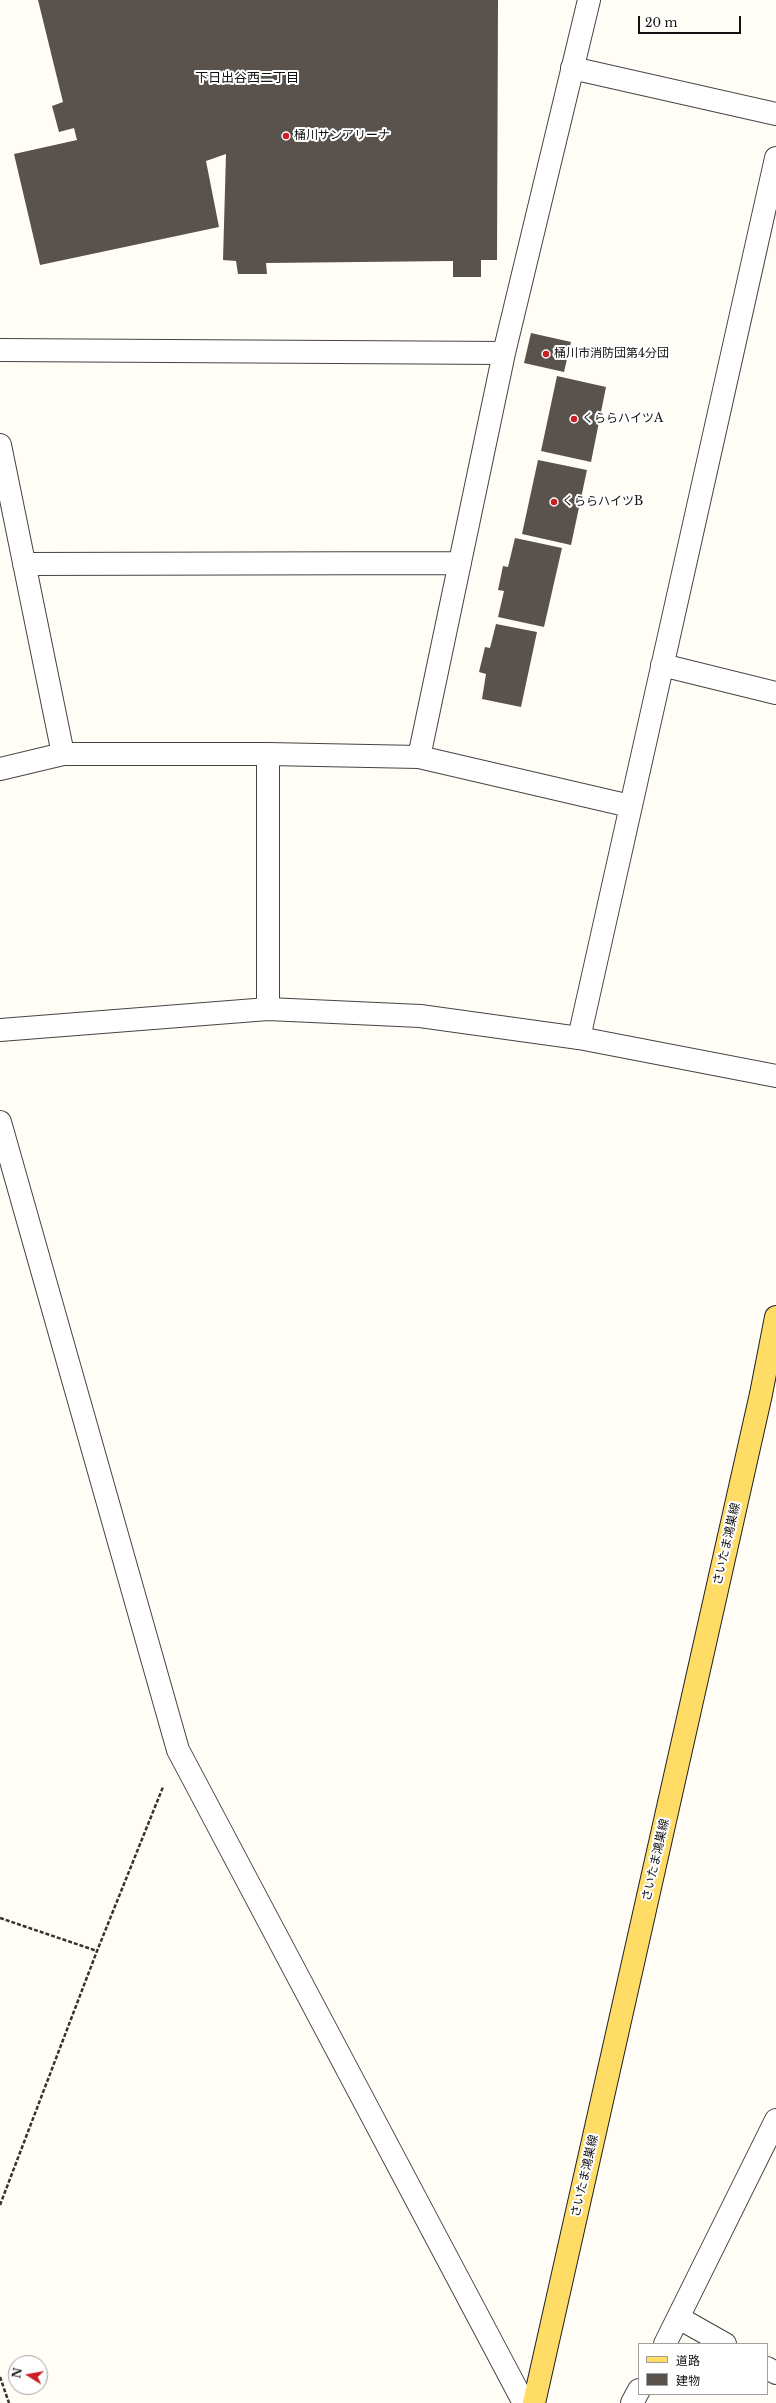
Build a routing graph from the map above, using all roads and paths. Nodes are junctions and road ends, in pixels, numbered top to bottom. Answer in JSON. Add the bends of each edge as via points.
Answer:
{"nodes":[{"id":1,"x":589,"y":0,"type":"edge"},
{"id":2,"x":572,"y":68,"type":"junction"},
{"id":3,"x":776,"y":114,"type":"edge"},
{"id":4,"x":776,"y":158,"type":"edge"},
{"id":5,"x":0,"y":350,"type":"edge"},
{"id":6,"x":504,"y":354,"type":"junction"},
{"id":7,"x":0,"y":445,"type":"edge"},
{"id":8,"x":460,"y":563,"type":"junction"},
{"id":9,"x":24,"y":564,"type":"junction"},
{"id":10,"x":662,"y":665,"type":"junction"},
{"id":11,"x":776,"y":693,"type":"edge"},
{"id":12,"x":63,"y":754,"type":"junction"},
{"id":13,"x":268,"y":754,"type":"junction"},
{"id":14,"x":419,"y":757,"type":"junction"},
{"id":15,"x":0,"y":769,"type":"edge"},
{"id":16,"x":630,"y":806,"type":"junction"},
{"id":17,"x":268,"y":1009,"type":"junction"},
{"id":18,"x":0,"y":1030,"type":"edge"},
{"id":19,"x":579,"y":1038,"type":"junction"},
{"id":20,"x":776,"y":1076,"type":"edge"},
{"id":21,"x":0,"y":1122,"type":"edge"},
{"id":22,"x":776,"y":1317,"type":"edge"},
{"id":23,"x":178,"y":1750,"type":"junction"},
{"id":24,"x":0,"y":1918,"type":"edge"},
{"id":25,"x":97,"y":1951,"type":"junction"},
{"id":26,"x":776,"y":2120,"type":"edge"},
{"id":27,"x":0,"y":2205,"type":"edge"},
{"id":28,"x":679,"y":2318,"type":"junction"},
{"id":29,"x":666,"y":2343,"type":"edge"},
{"id":30,"x":723,"y":2343,"type":"edge"},
{"id":31,"x":0,"y":2377,"type":"edge"},
{"id":32,"x":638,"y":2392,"type":"edge"},
{"id":33,"x":9,"y":2403,"type":"edge"},
{"id":34,"x":524,"y":2403,"type":"edge"},
{"id":35,"x":534,"y":2403,"type":"edge"},
{"id":36,"x":632,"y":2403,"type":"edge"}],
"edges":[{"from":1,"to":2,"type":"street"},
{"from":2,"to":3,"type":"street"},
{"from":2,"to":6,"type":"street"},
{"from":4,"to":10,"type":"street"},
{"from":5,"to":6,"type":"street"},
{"from":6,"to":8,"type":"street"},
{"from":7,"to":9,"type":"street"},
{"from":8,"to":9,"type":"street"},
{"from":8,"to":14,"type":"street"},
{"from":9,"to":12,"type":"street"},
{"from":10,"to":11,"type":"street"},
{"from":10,"to":16,"type":"street"},
{"from":12,"to":13,"type":"street"},
{"from":12,"to":15,"type":"street"},
{"from":13,"to":14,"type":"street"},
{"from":13,"to":17,"type":"street"},
{"from":14,"to":16,"type":"street"},
{"from":16,"to":19,"type":"street"},
{"from":17,"to":18,"type":"street"},
{"from":17,"to":19,"type":"street","via":[[420,1016]]},
{"from":19,"to":20,"type":"street"},
{"from":21,"to":23,"type":"street"},
{"from":22,"to":35,"type":"main road","name":"さいたま鴻巣線","via":[[761,1394]]},
{"from":23,"to":25,"type":"path"},
{"from":23,"to":34,"type":"street"},
{"from":24,"to":25,"type":"path"},
{"from":25,"to":27,"type":"path"},
{"from":26,"to":28,"type":"street"},
{"from":28,"to":29,"type":"street"},
{"from":28,"to":30,"type":"street"},
{"from":31,"to":33,"type":"path"},
{"from":32,"to":36,"type":"street"}]}
